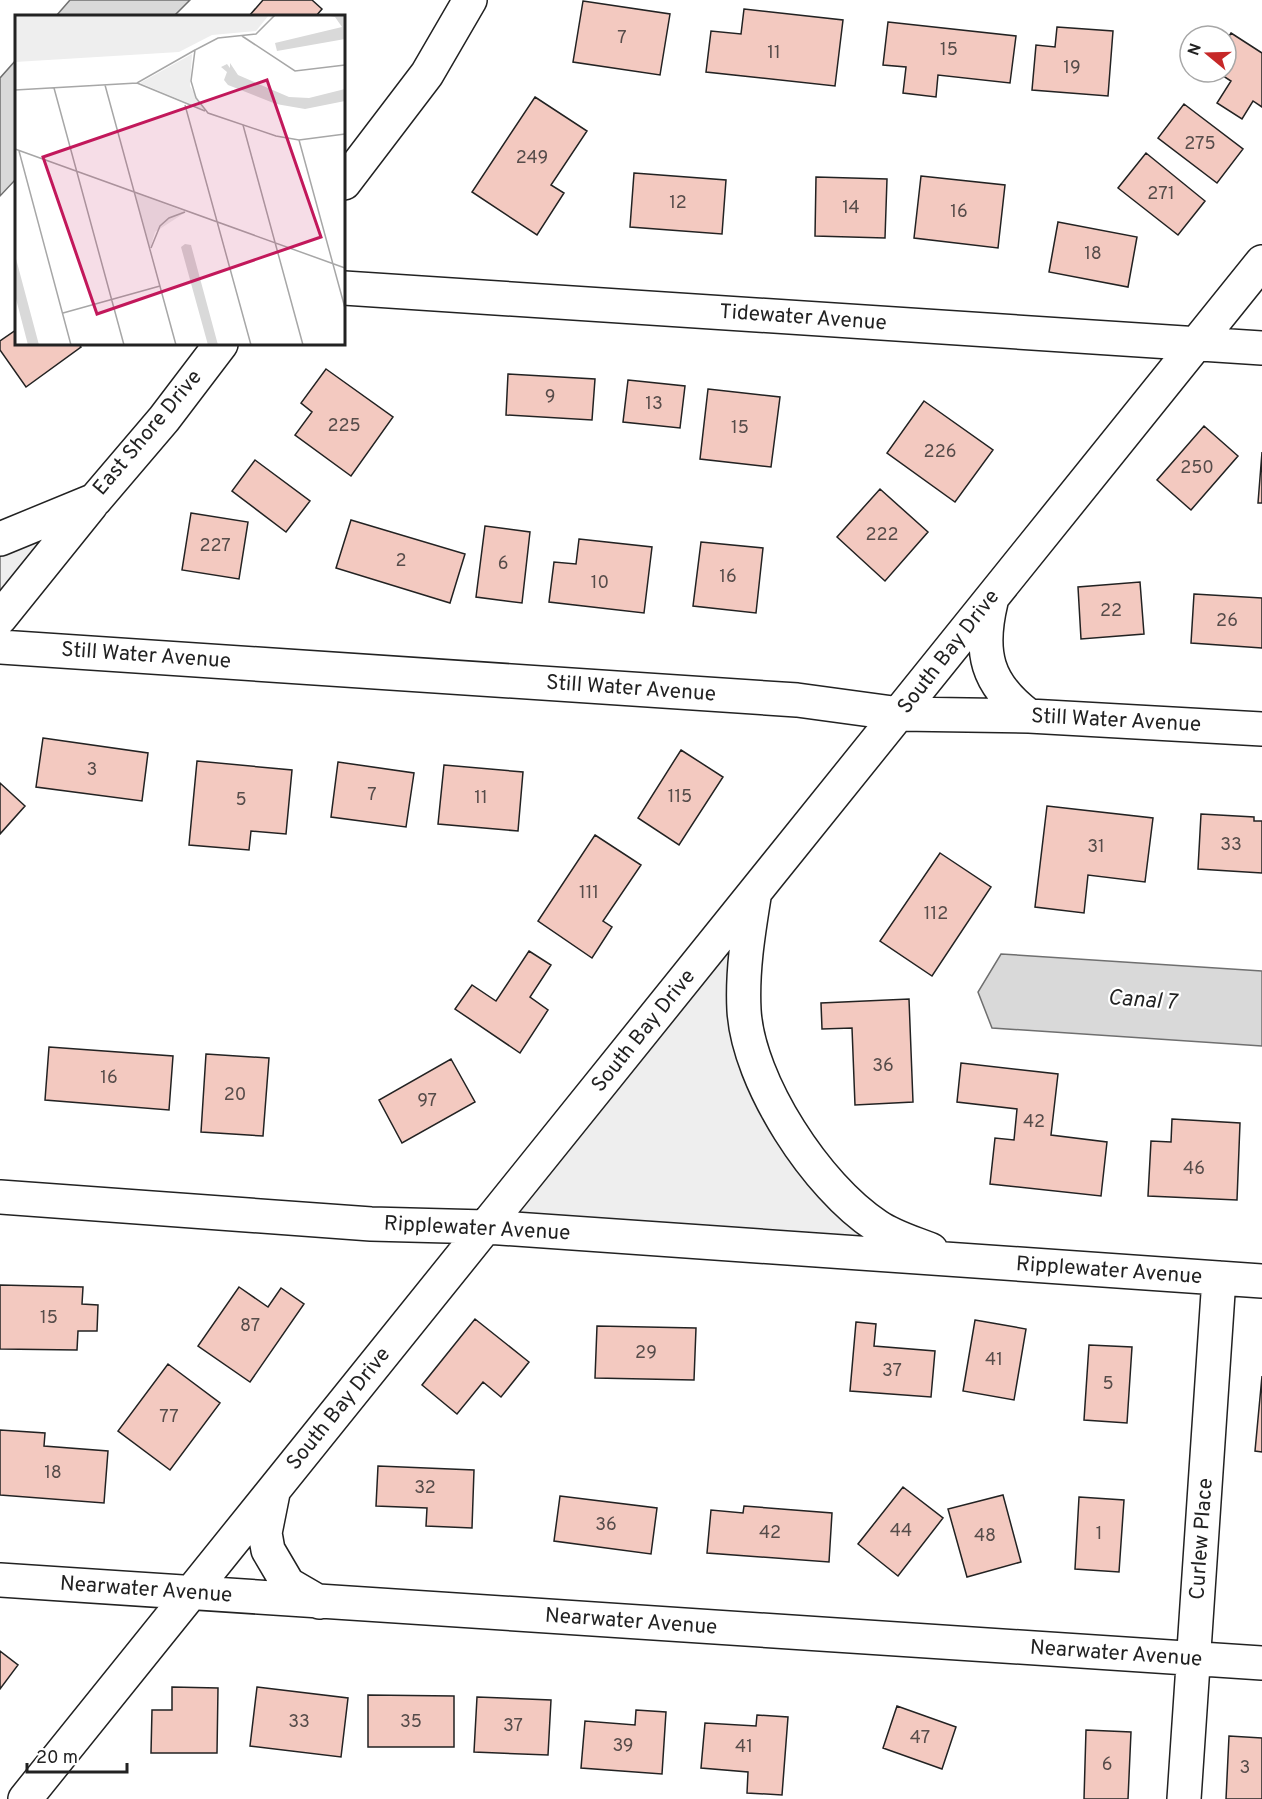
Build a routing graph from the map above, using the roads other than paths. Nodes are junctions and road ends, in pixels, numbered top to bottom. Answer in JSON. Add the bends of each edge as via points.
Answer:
{"nodes":[{"id":1,"x":470,"y":0,"type":"edge"},
{"id":2,"x":345,"y":182,"type":"edge"},
{"id":3,"x":1262,"y":262,"type":"edge"},
{"id":4,"x":345,"y":288,"type":"edge"},
{"id":5,"x":1197,"y":344,"type":"junction"},
{"id":6,"x":220,"y":345,"type":"edge"},
{"id":7,"x":1262,"y":348,"type":"edge"},
{"id":8,"x":95,"y":500,"type":"junction"},
{"id":9,"x":0,"y":539,"type":"edge"},
{"id":10,"x":992,"y":597,"type":"junction"},
{"id":11,"x":0,"y":618,"type":"edge"},
{"id":12,"x":0,"y":647,"type":"edge"},
{"id":13,"x":900,"y":714,"type":"junction"},
{"id":14,"x":1029,"y":716,"type":"junction"},
{"id":15,"x":1262,"y":729,"type":"edge"},
{"id":16,"x":755,"y":894,"type":"junction"},
{"id":17,"x":0,"y":1197,"type":"edge"},
{"id":18,"x":486,"y":1227,"type":"junction"},
{"id":19,"x":955,"y":1260,"type":"junction"},
{"id":20,"x":1219,"y":1278,"type":"junction"},
{"id":21,"x":1262,"y":1281,"type":"edge"},
{"id":22,"x":273,"y":1491,"type":"junction"},
{"id":23,"x":0,"y":1580,"type":"edge"},
{"id":24,"x":191,"y":1593,"type":"junction"},
{"id":25,"x":319,"y":1602,"type":"junction"},
{"id":26,"x":1194,"y":1659,"type":"junction"},
{"id":27,"x":1262,"y":1664,"type":"edge"},
{"id":28,"x":25,"y":1799,"type":"edge"},
{"id":29,"x":1184,"y":1799,"type":"edge"}],
"edges":[{"from":1,"to":2,"type":"street","via":[[427,74]]},
{"from":3,"to":5,"type":"street","name":"South Bay Drive"},
{"from":4,"to":5,"type":"street","name":"Tidewater Avenue"},
{"from":5,"to":7,"type":"street","name":"Tidewater Avenue"},
{"from":5,"to":10,"type":"street","name":"South Bay Drive"},
{"from":6,"to":8,"type":"street","name":"East Shore Drive"},
{"from":8,"to":9,"type":"street","name":"East Shore Drive"},
{"from":8,"to":11,"type":"street"},
{"from":10,"to":13,"type":"street","name":"South Bay Drive"},
{"from":10,"to":14,"type":"street","via":[[985,629],[987,661],[1011,702]]},
{"from":12,"to":13,"type":"street","name":"Still Water Avenue","via":[[797,700]]},
{"from":13,"to":14,"type":"street","name":"Still Water Avenue"},
{"from":13,"to":16,"type":"street","name":"South Bay Drive"},
{"from":14,"to":15,"type":"street","name":"Still Water Avenue"},
{"from":16,"to":18,"type":"street","name":"South Bay Drive"},
{"from":16,"to":19,"type":"street","name":"Ripplewater Avenue","via":[[744,974],[744,1012],[749,1045],[789,1131],[830,1186],[863,1216],[879,1227]]},
{"from":17,"to":18,"type":"street","name":"Ripplewater Avenue","via":[[371,1224]]},
{"from":18,"to":19,"type":"street","name":"Ripplewater Avenue"},
{"from":18,"to":22,"type":"street","name":"South Bay Drive"},
{"from":19,"to":20,"type":"street","name":"Ripplewater Avenue"},
{"from":20,"to":21,"type":"street","name":"Ripplewater Avenue"},
{"from":20,"to":26,"type":"street","name":"Curlew Place"},
{"from":22,"to":24,"type":"street","name":"South Bay Drive"},
{"from":22,"to":25,"type":"street","via":[[265,1533],[268,1550],[288,1584]]},
{"from":23,"to":24,"type":"street","name":"Nearwater Avenue"},
{"from":24,"to":25,"type":"street","name":"Nearwater Avenue"},
{"from":24,"to":28,"type":"street","name":"South Bay Drive"},
{"from":25,"to":26,"type":"street","name":"Nearwater Avenue"},
{"from":26,"to":27,"type":"street","name":"Nearwater Avenue"},
{"from":26,"to":29,"type":"street","name":"Curlew Place"}]}
